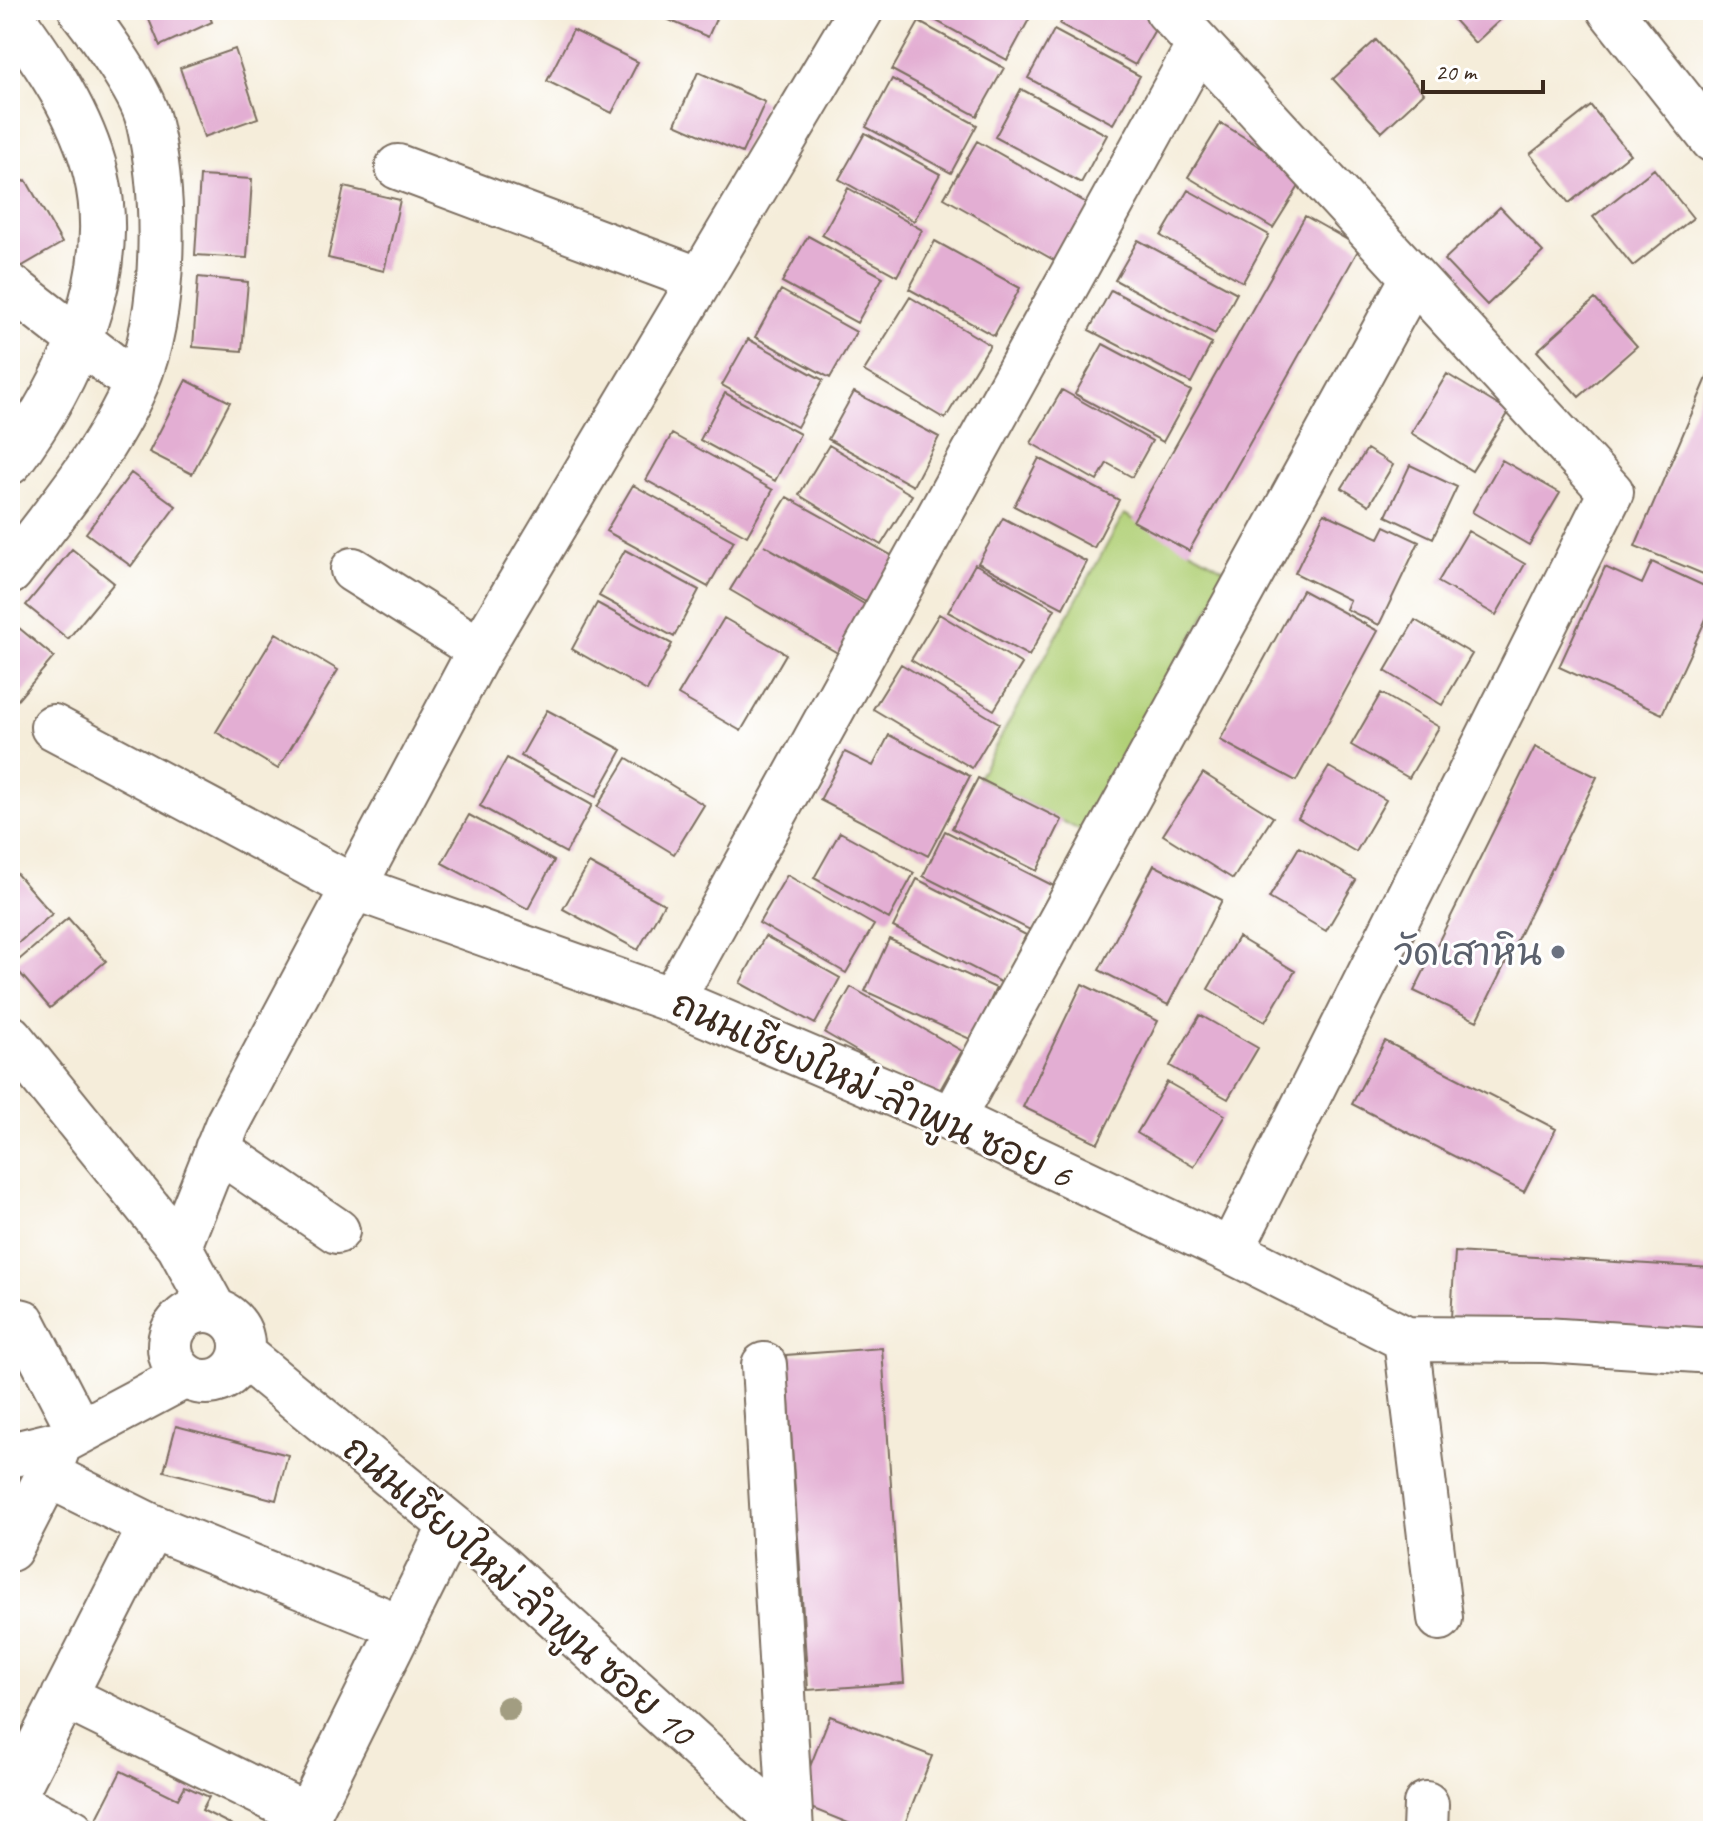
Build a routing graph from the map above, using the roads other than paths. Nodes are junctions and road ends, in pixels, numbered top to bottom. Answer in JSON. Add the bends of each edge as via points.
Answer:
{"nodes":[{"id":1,"x":81,"y":10,"type":"edge"},
{"id":2,"x":861,"y":10,"type":"edge"},
{"id":3,"x":1167,"y":10,"type":"edge"},
{"id":4,"x":1610,"y":10,"type":"edge"},
{"id":5,"x":10,"y":14,"type":"edge"},
{"id":6,"x":1199,"y":45,"type":"junction"},
{"id":7,"x":1713,"y":140,"type":"edge"},
{"id":8,"x":398,"y":167,"type":"dead end"},
{"id":9,"x":1413,"y":278,"type":"junction"},
{"id":10,"x":698,"y":279,"type":"junction"},
{"id":11,"x":10,"y":286,"type":"edge"},
{"id":12,"x":80,"y":343,"type":"junction"},
{"id":13,"x":136,"y":384,"type":"junction"},
{"id":14,"x":10,"y":462,"type":"edge"},
{"id":15,"x":353,"y":570,"type":"dead end"},
{"id":16,"x":10,"y":572,"type":"edge"},
{"id":17,"x":480,"y":650,"type":"junction"},
{"id":18,"x":53,"y":727,"type":"dead end"},
{"id":19,"x":353,"y":887,"type":"junction"},
{"id":20,"x":672,"y":1000,"type":"junction"},
{"id":21,"x":10,"y":1037,"type":"edge"},
{"id":22,"x":952,"y":1119,"type":"junction"},
{"id":23,"x":217,"y":1149,"type":"junction"},
{"id":24,"x":337,"y":1231,"type":"dead end"},
{"id":25,"x":179,"y":1246,"type":"junction"},
{"id":26,"x":1231,"y":1251,"type":"junction"},
{"id":27,"x":214,"y":1310,"type":"junction"},
{"id":28,"x":10,"y":1319,"type":"edge"},
{"id":29,"x":1406,"y":1339,"type":"junction"},
{"id":30,"x":1713,"y":1351,"type":"edge"},
{"id":31,"x":242,"y":1354,"type":"junction"},
{"id":32,"x":764,"y":1365,"type":"dead end"},
{"id":33,"x":185,"y":1376,"type":"junction"},
{"id":34,"x":62,"y":1450,"type":"junction"},
{"id":35,"x":10,"y":1455,"type":"edge"},
{"id":36,"x":151,"y":1526,"type":"junction"},
{"id":37,"x":451,"y":1526,"type":"junction"},
{"id":38,"x":10,"y":1549,"type":"edge"},
{"id":39,"x":1440,"y":1618,"type":"dead end"},
{"id":40,"x":401,"y":1627,"type":"junction"},
{"id":41,"x":64,"y":1696,"type":"junction"},
{"id":42,"x":11,"y":1803,"type":"edge"},
{"id":43,"x":304,"y":1824,"type":"edge"},
{"id":44,"x":72,"y":1831,"type":"edge"},
{"id":45,"x":791,"y":1831,"type":"edge"}],
"edges":[{"from":1,"to":13,"type":"street","via":[[147,116],[159,212],[159,298]]},
{"from":2,"to":10,"type":"street"},
{"from":3,"to":6,"type":"street"},
{"from":4,"to":7,"type":"street"},
{"from":5,"to":12,"type":"street","via":[[82,131],[97,176],[96,286]]},
{"from":6,"to":9,"type":"street"},
{"from":6,"to":20,"type":"street"},
{"from":8,"to":10,"type":"street"},
{"from":9,"to":22,"type":"street"},
{"from":9,"to":26,"type":"street","via":[[1611,492]]},
{"from":10,"to":17,"type":"street"},
{"from":11,"to":12,"type":"street"},
{"from":12,"to":13,"type":"street"},
{"from":12,"to":14,"type":"street"},
{"from":13,"to":16,"type":"street","via":[[88,469]]},
{"from":15,"to":17,"type":"street"},
{"from":17,"to":19,"type":"street"},
{"from":18,"to":19,"type":"street","name":"ถนนเชียงใหม่-ลำพูน ซอย 6"},
{"from":19,"to":20,"type":"street","name":"ถนนเชียงใหม่-ลำพูน ซอย 6"},
{"from":19,"to":23,"type":"street"},
{"from":20,"to":22,"type":"street","name":"ถนนเชียงใหม่-ลำพูน ซอย 6"},
{"from":21,"to":25,"type":"street"},
{"from":22,"to":26,"type":"street","name":"ถนนเชียงใหม่-ลำพูน ซอย 6"},
{"from":23,"to":24,"type":"street"},
{"from":23,"to":25,"type":"street"},
{"from":25,"to":27,"type":"street"},
{"from":26,"to":29,"type":"street","name":"ถนนเชียงใหม่-ลำพูน ซอย 6"},
{"from":27,"to":31,"type":"street","via":[[238,1326]]},
{"from":27,"to":33,"type":"street","via":[[187,1315],[170,1338],[170,1353]]},
{"from":28,"to":34,"type":"street","via":[[23,1322]]},
{"from":29,"to":30,"type":"street","name":"ถนนเชียงใหม่-ลำพูน ซอย 6","via":[[1545,1340]]},
{"from":29,"to":39,"type":"street"},
{"from":31,"to":33,"type":"street","via":[[226,1377],[213,1383]]},
{"from":31,"to":37,"type":"street","name":"ถนนเชียงใหม่-ลำพูน ซอย 10"},
{"from":32,"to":45,"type":"street"},
{"from":33,"to":34,"type":"street"},
{"from":34,"to":35,"type":"street"},
{"from":34,"to":36,"type":"street"},
{"from":34,"to":38,"type":"street"},
{"from":36,"to":40,"type":"street"},
{"from":36,"to":41,"type":"street"},
{"from":37,"to":40,"type":"street"},
{"from":37,"to":45,"type":"street","name":"ถนนเชียงใหม่-ลำพูน ซอย 10"},
{"from":40,"to":43,"type":"street"},
{"from":41,"to":42,"type":"street"},
{"from":41,"to":43,"type":"street"},
{"from":42,"to":44,"type":"street"}]}
